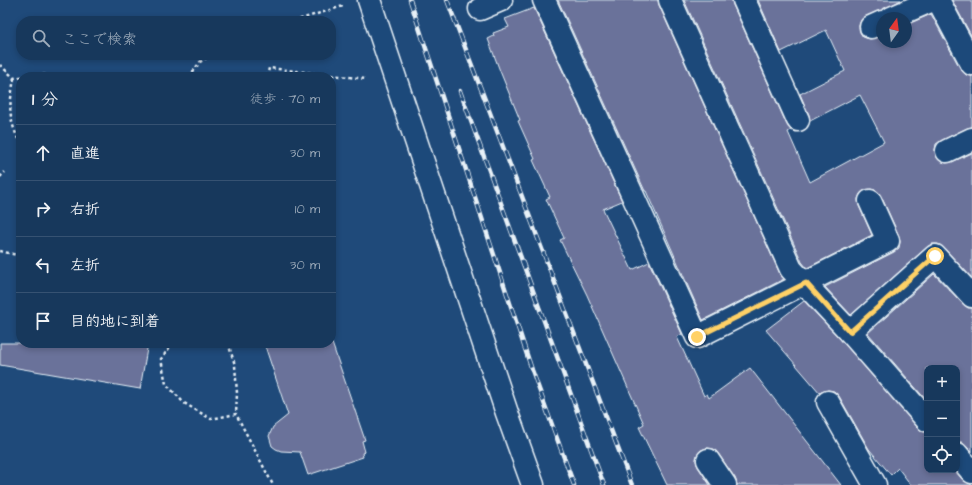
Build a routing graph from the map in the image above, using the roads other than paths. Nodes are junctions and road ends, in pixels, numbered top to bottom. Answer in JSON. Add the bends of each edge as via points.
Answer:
{"nodes":[{"id":1,"x":369,"y":0,"type":"edge"},
{"id":2,"x":500,"y":0,"type":"edge"},
{"id":3,"x":544,"y":0,"type":"edge"},
{"id":4,"x":670,"y":0,"type":"edge"},
{"id":5,"x":744,"y":0,"type":"edge"},
{"id":6,"x":932,"y":0,"type":"edge"},
{"id":7,"x":938,"y":0,"type":"edge"},
{"id":8,"x":480,"y":9,"type":"dead end"},
{"id":9,"x":905,"y":12,"type":"edge"},
{"id":10,"x":972,"y":64,"type":"edge"},
{"id":11,"x":798,"y":120,"type":"dead end"},
{"id":12,"x":972,"y":139,"type":"edge"},
{"id":13,"x":947,"y":151,"type":"dead end"},
{"id":14,"x":870,"y":201,"type":"dead end"},
{"id":15,"x":806,"y":283,"type":"junction"},
{"id":16,"x":972,"y":296,"type":"edge"},
{"id":17,"x":850,"y":332,"type":"junction"},
{"id":18,"x":828,"y":402,"type":"dead end"},
{"id":19,"x":924,"y":417,"type":"edge"},
{"id":20,"x":960,"y":458,"type":"edge"},
{"id":21,"x":708,"y":460,"type":"dead end"},
{"id":22,"x":972,"y":472,"type":"edge"},
{"id":23,"x":533,"y":485,"type":"edge"},
{"id":24,"x":725,"y":485,"type":"edge"},
{"id":25,"x":875,"y":485,"type":"edge"}],
"edges":[{"from":1,"to":23,"type":"street"},
{"from":2,"to":8,"type":"street"},
{"from":3,"to":15,"type":"street","via":[[697,337]]},
{"from":4,"to":15,"type":"street","via":[[792,268]]},
{"from":5,"to":11,"type":"street"},
{"from":6,"to":9,"type":"street"},
{"from":7,"to":10,"type":"street"},
{"from":12,"to":13,"type":"street"},
{"from":14,"to":15,"type":"street","via":[[888,241]]},
{"from":15,"to":17,"type":"street"},
{"from":16,"to":17,"type":"street","via":[[935,256]]},
{"from":17,"to":19,"type":"street"},
{"from":18,"to":25,"type":"street"},
{"from":20,"to":22,"type":"street"},
{"from":21,"to":24,"type":"street"}]}
